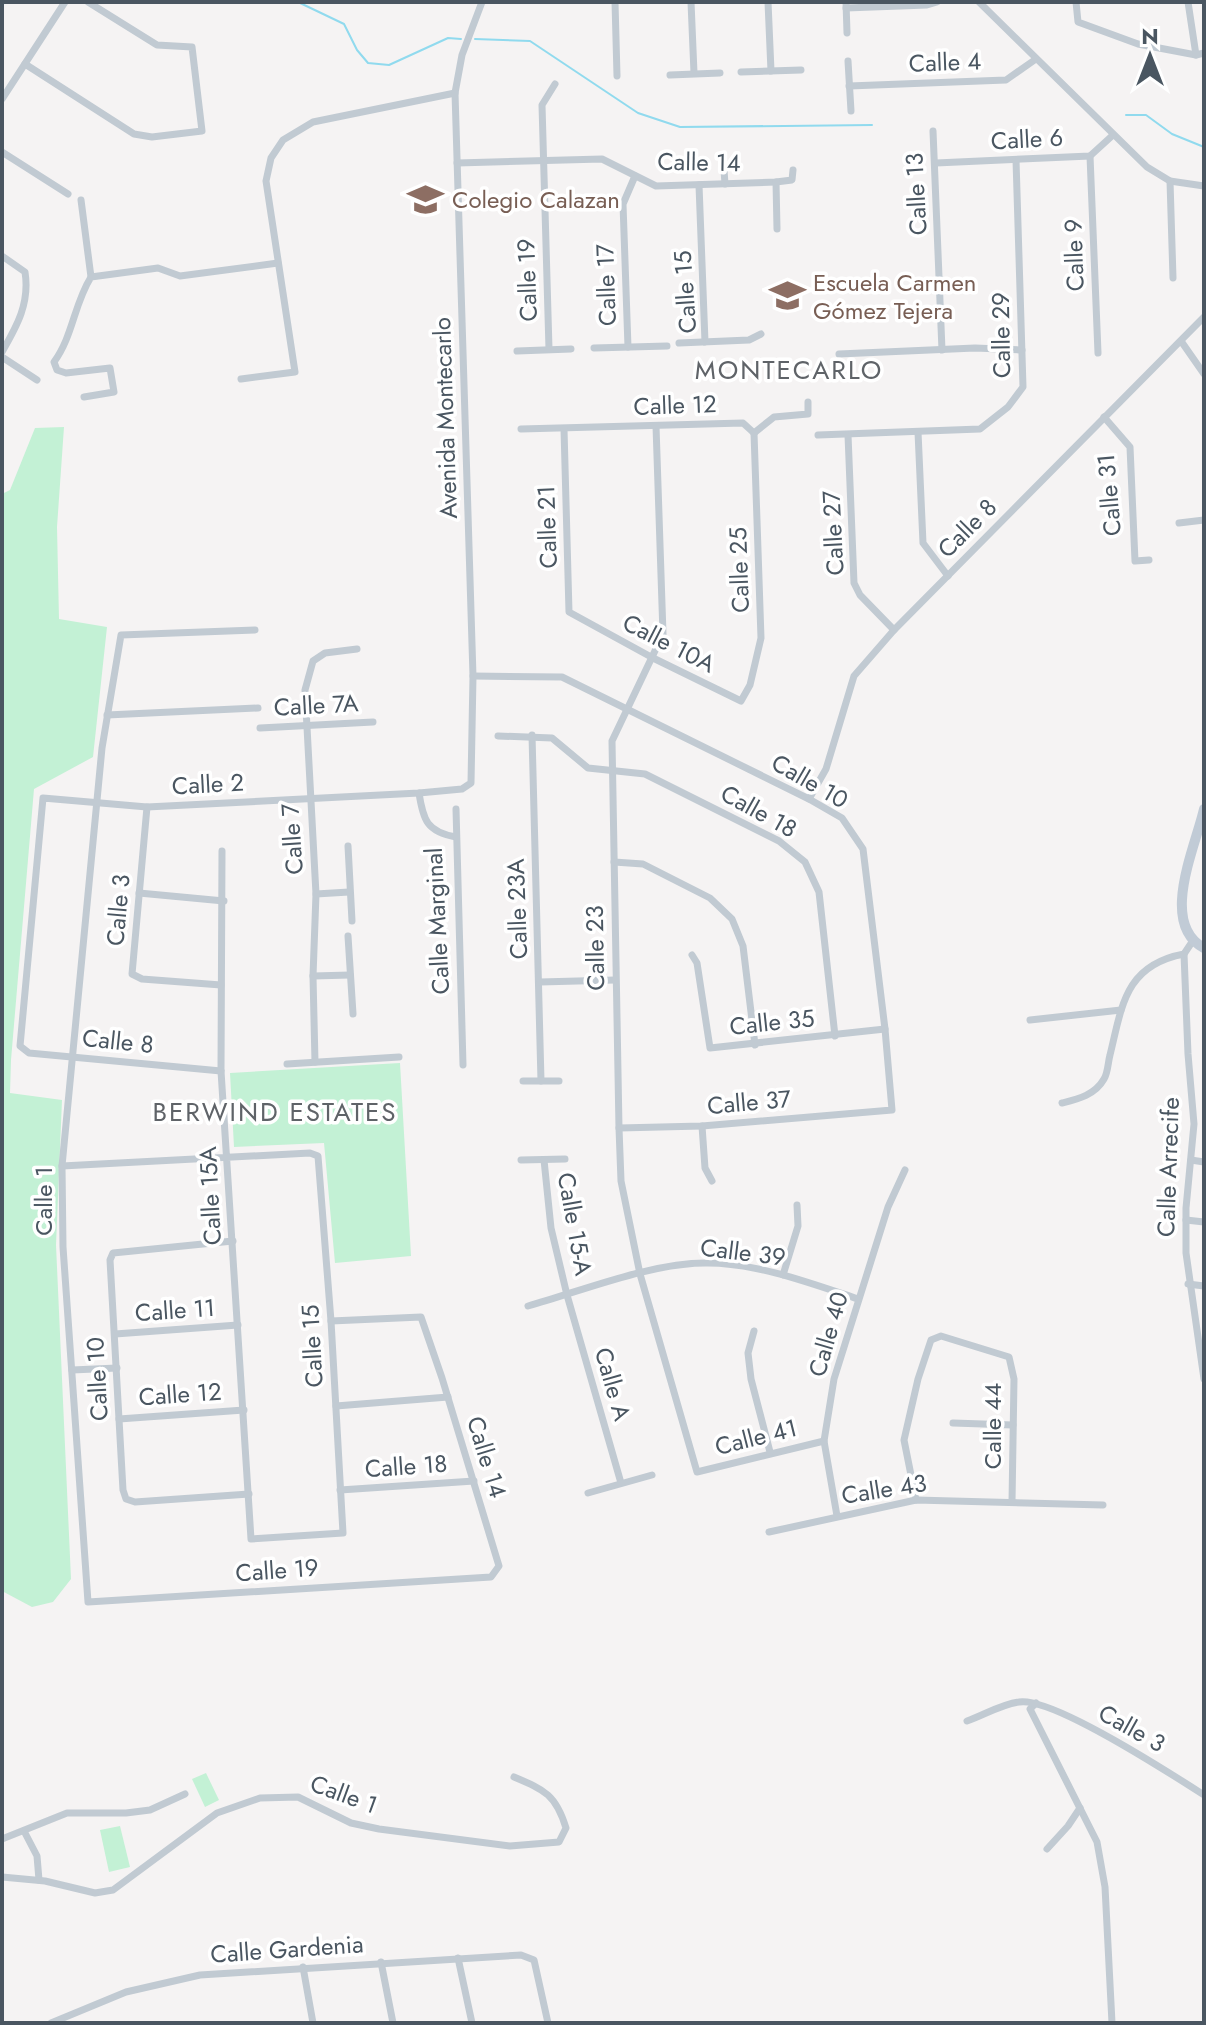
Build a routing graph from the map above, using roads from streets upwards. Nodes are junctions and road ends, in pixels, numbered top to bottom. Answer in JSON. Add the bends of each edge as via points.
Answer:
{"nodes":[{"id":1,"x":65,"y":2,"type":"edge"},
{"id":2,"x":88,"y":2,"type":"edge"},
{"id":3,"x":482,"y":2,"type":"edge"},
{"id":4,"x":615,"y":2,"type":"edge"},
{"id":5,"x":691,"y":2,"type":"edge"},
{"id":6,"x":768,"y":2,"type":"edge"},
{"id":7,"x":937,"y":2,"type":"edge"},
{"id":8,"x":979,"y":2,"type":"edge"},
{"id":9,"x":1076,"y":2,"type":"edge"},
{"id":10,"x":1188,"y":2,"type":"edge"},
{"id":11,"x":846,"y":5,"type":"edge"},
{"id":12,"x":847,"y":33,"type":"dead end"},
{"id":13,"x":1200,"y":54,"type":"edge"},
{"id":14,"x":1036,"y":59,"type":"junction"},
{"id":15,"x":848,"y":61,"type":"dead end"},
{"id":16,"x":25,"y":64,"type":"junction"},
{"id":17,"x":801,"y":70,"type":"dead end"},
{"id":18,"x":771,"y":71,"type":"junction"},
{"id":19,"x":741,"y":72,"type":"dead end"},
{"id":20,"x":694,"y":73,"type":"junction"},
{"id":21,"x":720,"y":73,"type":"dead end"},
{"id":22,"x":670,"y":75,"type":"dead end"},
{"id":23,"x":617,"y":76,"type":"dead end"},
{"id":24,"x":555,"y":84,"type":"dead end"},
{"id":25,"x":849,"y":86,"type":"junction"},
{"id":26,"x":455,"y":93,"type":"junction"},
{"id":27,"x":2,"y":99,"type":"edge"},
{"id":28,"x":851,"y":111,"type":"dead end"},
{"id":29,"x":933,"y":131,"type":"dead end"},
{"id":30,"x":1113,"y":135,"type":"junction"},
{"id":31,"x":2,"y":152,"type":"edge"},
{"id":32,"x":1090,"y":156,"type":"junction"},
{"id":33,"x":543,"y":160,"type":"junction"},
{"id":34,"x":1016,"y":160,"type":"junction"},
{"id":35,"x":457,"y":163,"type":"junction"},
{"id":36,"x":936,"y":163,"type":"junction"},
{"id":37,"x":724,"y":170,"type":"dead end"},
{"id":38,"x":793,"y":170,"type":"dead end"},
{"id":39,"x":635,"y":176,"type":"junction"},
{"id":40,"x":1170,"y":181,"type":"junction"},
{"id":41,"x":776,"y":182,"type":"junction"},
{"id":42,"x":725,"y":184,"type":"junction"},
{"id":43,"x":699,"y":185,"type":"junction"},
{"id":44,"x":1204,"y":186,"type":"edge"},
{"id":45,"x":68,"y":194,"type":"dead end"},
{"id":46,"x":81,"y":200,"type":"dead end"},
{"id":47,"x":777,"y":229,"type":"dead end"},
{"id":48,"x":2,"y":256,"type":"edge"},
{"id":49,"x":278,"y":263,"type":"junction"},
{"id":50,"x":91,"y":277,"type":"junction"},
{"id":51,"x":1173,"y":278,"type":"dead end"},
{"id":52,"x":1204,"y":317,"type":"edge"},
{"id":53,"x":761,"y":334,"type":"dead end"},
{"id":54,"x":1181,"y":341,"type":"junction"},
{"id":55,"x":705,"y":342,"type":"junction"},
{"id":56,"x":679,"y":343,"type":"dead end"},
{"id":57,"x":667,"y":346,"type":"dead end"},
{"id":58,"x":628,"y":347,"type":"junction"},
{"id":59,"x":594,"y":348,"type":"dead end"},
{"id":60,"x":549,"y":349,"type":"junction"},
{"id":61,"x":571,"y":349,"type":"dead end"},
{"id":62,"x":942,"y":350,"type":"junction"},
{"id":63,"x":1022,"y":350,"type":"junction"},
{"id":64,"x":517,"y":351,"type":"dead end"},
{"id":65,"x":1098,"y":353,"type":"dead end"},
{"id":66,"x":2,"y":354,"type":"edge"},
{"id":67,"x":839,"y":354,"type":"dead end"},
{"id":68,"x":1204,"y":374,"type":"edge"},
{"id":69,"x":241,"y":379,"type":"dead end"},
{"id":70,"x":37,"y":380,"type":"dead end"},
{"id":71,"x":84,"y":397,"type":"dead end"},
{"id":72,"x":808,"y":402,"type":"dead end"},
{"id":73,"x":1104,"y":417,"type":"junction"},
{"id":74,"x":656,"y":426,"type":"junction"},
{"id":75,"x":521,"y":429,"type":"dead end"},
{"id":76,"x":564,"y":429,"type":"junction"},
{"id":77,"x":918,"y":432,"type":"junction"},
{"id":78,"x":754,"y":433,"type":"junction"},
{"id":79,"x":818,"y":435,"type":"dead end"},
{"id":80,"x":848,"y":435,"type":"junction"},
{"id":81,"x":1204,"y":520,"type":"edge"},
{"id":82,"x":1179,"y":523,"type":"dead end"},
{"id":83,"x":1149,"y":560,"type":"dead end"},
{"id":84,"x":948,"y":576,"type":"junction"},
{"id":85,"x":580,"y":618,"type":"joint"},
{"id":86,"x":255,"y":630,"type":"dead end"},
{"id":87,"x":894,"y":630,"type":"junction"},
{"id":88,"x":357,"y":649,"type":"dead end"},
{"id":89,"x":653,"y":658,"type":"junction"},
{"id":90,"x":473,"y":676,"type":"junction"},
{"id":91,"x":741,"y":701,"type":"joint"},
{"id":92,"x":258,"y":708,"type":"dead end"},
{"id":93,"x":628,"y":708,"type":"junction"},
{"id":94,"x":107,"y":715,"type":"junction"},
{"id":95,"x":373,"y":722,"type":"dead end"},
{"id":96,"x":306,"y":726,"type":"junction"},
{"id":97,"x":260,"y":728,"type":"dead end"},
{"id":98,"x":532,"y":735,"type":"junction"},
{"id":99,"x":498,"y":736,"type":"dead end"},
{"id":100,"x":611,"y":769,"type":"junction"},
{"id":101,"x":419,"y":793,"type":"junction"},
{"id":102,"x":309,"y":798,"type":"junction"},
{"id":103,"x":809,"y":799,"type":"junction"},
{"id":104,"x":96,"y":802,"type":"junction"},
{"id":105,"x":147,"y":807,"type":"junction"},
{"id":106,"x":456,"y":809,"type":"dead end"},
{"id":107,"x":1204,"y":809,"type":"edge"},
{"id":108,"x":456,"y":837,"type":"junction"},
{"id":109,"x":348,"y":846,"type":"dead end"},
{"id":110,"x":222,"y":851,"type":"dead end"},
{"id":111,"x":614,"y":862,"type":"junction"},
{"id":112,"x":349,"y":892,"type":"junction"},
{"id":113,"x":139,"y":893,"type":"junction"},
{"id":114,"x":316,"y":894,"type":"junction"},
{"id":115,"x":224,"y":901,"type":"junction"},
{"id":116,"x":352,"y":921,"type":"dead end"},
{"id":117,"x":348,"y":936,"type":"dead end"},
{"id":118,"x":1192,"y":942,"type":"junction"},
{"id":119,"x":1204,"y":948,"type":"edge"},
{"id":120,"x":1184,"y":954,"type":"junction"},
{"id":121,"x":692,"y":955,"type":"dead end"},
{"id":122,"x":350,"y":975,"type":"junction"},
{"id":123,"x":313,"y":976,"type":"junction"},
{"id":124,"x":615,"y":980,"type":"junction"},
{"id":125,"x":540,"y":982,"type":"junction"},
{"id":126,"x":221,"y":985,"type":"junction"},
{"id":127,"x":1121,"y":1010,"type":"junction"},
{"id":128,"x":353,"y":1014,"type":"dead end"},
{"id":129,"x":1030,"y":1020,"type":"dead end"},
{"id":130,"x":885,"y":1029,"type":"junction"},
{"id":131,"x":835,"y":1036,"type":"junction"},
{"id":132,"x":21,"y":1039,"type":"joint"},
{"id":133,"x":755,"y":1045,"type":"junction"},
{"id":134,"x":71,"y":1056,"type":"junction"},
{"id":135,"x":399,"y":1057,"type":"dead end"},
{"id":136,"x":315,"y":1062,"type":"junction"},
{"id":137,"x":287,"y":1064,"type":"dead end"},
{"id":138,"x":463,"y":1065,"type":"dead end"},
{"id":139,"x":221,"y":1071,"type":"junction"},
{"id":140,"x":523,"y":1081,"type":"dead end"},
{"id":141,"x":541,"y":1081,"type":"junction"},
{"id":142,"x":559,"y":1081,"type":"dead end"},
{"id":143,"x":1062,"y":1103,"type":"dead end"},
{"id":144,"x":1204,"y":1103,"type":"edge"},
{"id":145,"x":1192,"y":1104,"type":"junction"},
{"id":146,"x":882,"y":1111,"type":"joint"},
{"id":147,"x":702,"y":1126,"type":"junction"},
{"id":148,"x":619,"y":1128,"type":"junction"},
{"id":149,"x":228,"y":1156,"type":"junction"},
{"id":150,"x":565,"y":1159,"type":"dead end"},
{"id":151,"x":521,"y":1160,"type":"dead end"},
{"id":152,"x":544,"y":1160,"type":"junction"},
{"id":153,"x":1191,"y":1160,"type":"junction"},
{"id":154,"x":1204,"y":1162,"type":"edge"},
{"id":155,"x":62,"y":1166,"type":"junction"},
{"id":156,"x":905,"y":1170,"type":"dead end"},
{"id":157,"x":712,"y":1181,"type":"dead end"},
{"id":158,"x":797,"y":1205,"type":"dead end"},
{"id":159,"x":1186,"y":1220,"type":"junction"},
{"id":160,"x":1204,"y":1222,"type":"edge"},
{"id":161,"x":233,"y":1241,"type":"junction"},
{"id":162,"x":640,"y":1274,"type":"junction"},
{"id":163,"x":783,"y":1275,"type":"junction"},
{"id":164,"x":1188,"y":1284,"type":"junction"},
{"id":165,"x":1204,"y":1286,"type":"edge"},
{"id":166,"x":567,"y":1295,"type":"junction"},
{"id":167,"x":858,"y":1299,"type":"junction"},
{"id":168,"x":528,"y":1306,"type":"dead end"},
{"id":169,"x":331,"y":1321,"type":"junction"},
{"id":170,"x":238,"y":1325,"type":"junction"},
{"id":171,"x":754,"y":1331,"type":"dead end"},
{"id":172,"x":115,"y":1334,"type":"junction"},
{"id":173,"x":117,"y":1368,"type":"junction"},
{"id":174,"x":72,"y":1370,"type":"junction"},
{"id":175,"x":1204,"y":1379,"type":"edge"},
{"id":176,"x":448,"y":1397,"type":"junction"},
{"id":177,"x":336,"y":1406,"type":"junction"},
{"id":178,"x":244,"y":1410,"type":"junction"},
{"id":179,"x":119,"y":1419,"type":"junction"},
{"id":180,"x":953,"y":1423,"type":"dead end"},
{"id":181,"x":1013,"y":1425,"type":"junction"},
{"id":182,"x":824,"y":1441,"type":"junction"},
{"id":183,"x":770,"y":1452,"type":"junction"},
{"id":184,"x":697,"y":1472,"type":"joint"},
{"id":185,"x":652,"y":1475,"type":"dead end"},
{"id":186,"x":474,"y":1481,"type":"junction"},
{"id":187,"x":621,"y":1483,"type":"junction"},
{"id":188,"x":340,"y":1490,"type":"junction"},
{"id":189,"x":588,"y":1493,"type":"dead end"},
{"id":190,"x":249,"y":1494,"type":"junction"},
{"id":191,"x":916,"y":1500,"type":"junction"},
{"id":192,"x":1012,"y":1502,"type":"junction"},
{"id":193,"x":1103,"y":1505,"type":"dead end"},
{"id":194,"x":837,"y":1516,"type":"junction"},
{"id":195,"x":769,"y":1532,"type":"dead end"},
{"id":196,"x":251,"y":1539,"type":"joint"},
{"id":197,"x":469,"y":1578,"type":"joint"},
{"id":198,"x":88,"y":1600,"type":"joint"},
{"id":199,"x":1036,"y":1703,"type":"junction"},
{"id":200,"x":967,"y":1721,"type":"dead end"},
{"id":201,"x":514,"y":1777,"type":"dead end"},
{"id":202,"x":185,"y":1794,"type":"dead end"},
{"id":203,"x":1204,"y":1795,"type":"edge"},
{"id":204,"x":1080,"y":1808,"type":"junction"},
{"id":205,"x":24,"y":1831,"type":"junction"},
{"id":206,"x":2,"y":1839,"type":"edge"},
{"id":207,"x":1047,"y":1849,"type":"dead end"},
{"id":208,"x":2,"y":1877,"type":"edge"},
{"id":209,"x":39,"y":1880,"type":"junction"},
{"id":210,"x":458,"y":1958,"type":"junction"},
{"id":211,"x":381,"y":1962,"type":"junction"},
{"id":212,"x":303,"y":1967,"type":"junction"},
{"id":213,"x":51,"y":2023,"type":"edge"},
{"id":214,"x":313,"y":2023,"type":"edge"},
{"id":215,"x":393,"y":2023,"type":"edge"},
{"id":216,"x":472,"y":2023,"type":"edge"},
{"id":217,"x":548,"y":2023,"type":"edge"},
{"id":218,"x":1112,"y":2023,"type":"edge"}],
"edges":[{"from":1,"to":16,"type":"street"},
{"from":2,"to":16,"type":"street","via":[[157,45],[192,47],[202,131],[134,134]]},
{"from":3,"to":26,"type":"street","name":"Avenida Montecarlo","via":[[462,55]]},
{"from":4,"to":23,"type":"street"},
{"from":5,"to":20,"type":"street"},
{"from":6,"to":18,"type":"street"},
{"from":7,"to":11,"type":"street"},
{"from":8,"to":14,"type":"street"},
{"from":9,"to":13,"type":"street","via":[[1078,22],[1138,44]]},
{"from":10,"to":13,"type":"street"},
{"from":11,"to":12,"type":"street"},
{"from":14,"to":25,"type":"street","name":"Calle 4","via":[[1006,80]]},
{"from":14,"to":30,"type":"street"},
{"from":15,"to":25,"type":"street"},
{"from":16,"to":27,"type":"street"},
{"from":17,"to":18,"type":"street"},
{"from":18,"to":19,"type":"street"},
{"from":20,"to":21,"type":"street"},
{"from":20,"to":22,"type":"street"},
{"from":24,"to":33,"type":"street","name":"Calle 19","via":[[542,105]]},
{"from":25,"to":28,"type":"street"},
{"from":26,"to":35,"type":"street","name":"Avenida Montecarlo"},
{"from":26,"to":49,"type":"street","via":[[313,122],[283,140],[271,158],[266,181]]},
{"from":29,"to":36,"type":"street","name":"Calle 13"},
{"from":30,"to":32,"type":"street","name":"Calle 6"},
{"from":30,"to":40,"type":"street"},
{"from":31,"to":45,"type":"street"},
{"from":32,"to":34,"type":"street","name":"Calle 6"},
{"from":32,"to":65,"type":"street","name":"Calle 9"},
{"from":33,"to":35,"type":"street","name":"Calle 14"},
{"from":33,"to":39,"type":"street","name":"Calle 14","via":[[602,159]]},
{"from":33,"to":60,"type":"street","name":"Calle 19"},
{"from":34,"to":36,"type":"street","name":"Calle 6"},
{"from":34,"to":63,"type":"street","name":"Calle 29"},
{"from":35,"to":90,"type":"street","name":"Avenida Montecarlo"},
{"from":36,"to":62,"type":"street","name":"Calle 13"},
{"from":37,"to":42,"type":"street"},
{"from":38,"to":41,"type":"street","name":"Calle 14","via":[[792,180]]},
{"from":39,"to":43,"type":"street","name":"Calle 14","via":[[656,186]]},
{"from":39,"to":58,"type":"street","name":"Calle 17","via":[[623,204]]},
{"from":40,"to":44,"type":"street"},
{"from":40,"to":51,"type":"street"},
{"from":41,"to":42,"type":"street","name":"Calle 14"},
{"from":41,"to":47,"type":"street"},
{"from":42,"to":43,"type":"street","name":"Calle 14"},
{"from":43,"to":55,"type":"street","name":"Calle 15"},
{"from":46,"to":50,"type":"street"},
{"from":48,"to":66,"type":"street","via":[[25,272],[28,288],[20,321]]},
{"from":49,"to":50,"type":"street","via":[[180,276],[158,268]]},
{"from":49,"to":69,"type":"street","via":[[295,372]]},
{"from":50,"to":71,"type":"street","via":[[54,362],[66,373],[110,368],[114,392]]},
{"from":52,"to":54,"type":"street","name":"Calle 8"},
{"from":53,"to":55,"type":"street","name":"Calle 15","via":[[749,340]]},
{"from":54,"to":68,"type":"street"},
{"from":54,"to":73,"type":"street","name":"Calle 8"},
{"from":55,"to":56,"type":"street"},
{"from":57,"to":58,"type":"street"},
{"from":58,"to":59,"type":"street"},
{"from":60,"to":61,"type":"street"},
{"from":60,"to":64,"type":"street","name":"Calle 19"},
{"from":62,"to":63,"type":"street"},
{"from":62,"to":67,"type":"street"},
{"from":63,"to":77,"type":"street","name":"Calle 29","via":[[1023,387],[1008,407],[980,429]]},
{"from":66,"to":70,"type":"street"},
{"from":72,"to":78,"type":"street","via":[[808,414],[774,417]]},
{"from":73,"to":83,"type":"street","name":"Calle 31","via":[[1130,447],[1135,561]]},
{"from":73,"to":84,"type":"street","name":"Calle 8"},
{"from":74,"to":76,"type":"street","name":"Calle 12"},
{"from":74,"to":78,"type":"street","name":"Calle 12","via":[[743,423]]},
{"from":74,"to":89,"type":"street","name":"Calle 23","via":[[663,634]]},
{"from":75,"to":76,"type":"street","name":"Calle 12"},
{"from":76,"to":85,"type":"street","name":"Calle 21","via":[[569,612]]},
{"from":77,"to":80,"type":"street","name":"Calle 29"},
{"from":77,"to":84,"type":"street","via":[[923,543]]},
{"from":78,"to":91,"type":"street","name":"Calle 25","via":[[761,638]]},
{"from":79,"to":80,"type":"street"},
{"from":80,"to":87,"type":"street","name":"Calle 27","via":[[854,583]]},
{"from":81,"to":82,"type":"street"},
{"from":84,"to":87,"type":"street","name":"Calle 8"},
{"from":85,"to":89,"type":"street","name":"Calle 10A"},
{"from":86,"to":94,"type":"street","name":"Calle 1","via":[[121,635]]},
{"from":87,"to":103,"type":"street","name":"Calle 8","via":[[854,676],[826,769]]},
{"from":88,"to":96,"type":"street","name":"Calle 7","via":[[325,653],[313,661],[305,690]]},
{"from":89,"to":91,"type":"street","name":"Calle 10A"},
{"from":89,"to":93,"type":"street","name":"Calle 23"},
{"from":90,"to":93,"type":"street","name":"Calle 10","via":[[562,677]]},
{"from":90,"to":101,"type":"street","name":"Avenida Montecarlo","via":[[471,783],[462,789]]},
{"from":92,"to":94,"type":"street"},
{"from":93,"to":100,"type":"street","name":"Calle 23","via":[[612,741]]},
{"from":93,"to":103,"type":"street","name":"Calle 10"},
{"from":94,"to":104,"type":"street","name":"Calle 1"},
{"from":95,"to":96,"type":"street","name":"Calle 7A"},
{"from":96,"to":97,"type":"street","name":"Calle 7A"},
{"from":96,"to":102,"type":"street","name":"Calle 7"},
{"from":98,"to":99,"type":"street"},
{"from":98,"to":100,"type":"street","name":"Calle 18","via":[[552,738],[588,768]]},
{"from":98,"to":125,"type":"street","name":"Calle 23A"},
{"from":100,"to":111,"type":"street","name":"Calle 23"},
{"from":100,"to":131,"type":"street","name":"Calle 18","via":[[645,774],[779,841],[805,862],[819,892]]},
{"from":101,"to":102,"type":"street","name":"Calle 2"},
{"from":101,"to":108,"type":"street","name":"Calle Marginal","via":[[429,826]]},
{"from":102,"to":105,"type":"street","name":"Calle 2"},
{"from":102,"to":114,"type":"street","name":"Calle 7"},
{"from":103,"to":130,"type":"street","name":"Calle 10","via":[[842,818],[863,849]]},
{"from":104,"to":105,"type":"street","name":"Calle 2"},
{"from":104,"to":132,"type":"street","name":"Calle 2","via":[[43,798]]},
{"from":104,"to":134,"type":"street","name":"Calle 1"},
{"from":105,"to":113,"type":"street","name":"Calle 3"},
{"from":106,"to":108,"type":"street"},
{"from":107,"to":118,"type":"street","via":[[1181,895],[1181,916]]},
{"from":108,"to":138,"type":"street","name":"Calle Marginal"},
{"from":109,"to":112,"type":"street"},
{"from":110,"to":115,"type":"street","name":"Calle 15A"},
{"from":111,"to":124,"type":"street","name":"Calle 23"},
{"from":111,"to":133,"type":"street","via":[[643,864],[710,898],[732,919],[743,946]]},
{"from":112,"to":114,"type":"street"},
{"from":112,"to":116,"type":"street"},
{"from":113,"to":115,"type":"street"},
{"from":113,"to":126,"type":"street","name":"Calle 3","via":[[132,974]]},
{"from":114,"to":123,"type":"street","name":"Calle 7"},
{"from":115,"to":126,"type":"street","name":"Calle 15A"},
{"from":117,"to":122,"type":"street"},
{"from":118,"to":119,"type":"street"},
{"from":118,"to":120,"type":"street"},
{"from":120,"to":127,"type":"street","via":[[1141,973]]},
{"from":120,"to":145,"type":"street","name":"Calle Arrecife"},
{"from":121,"to":133,"type":"street","name":"Calle 35","via":[[710,1048]]},
{"from":122,"to":123,"type":"street"},
{"from":122,"to":128,"type":"street"},
{"from":123,"to":136,"type":"street","name":"Calle 7"},
{"from":124,"to":125,"type":"street"},
{"from":124,"to":148,"type":"street","name":"Calle 23"},
{"from":125,"to":141,"type":"street","name":"Calle 23A"},
{"from":126,"to":139,"type":"street","name":"Calle 15A"},
{"from":127,"to":129,"type":"street"},
{"from":127,"to":143,"type":"street","via":[[1104,1079],[1086,1096]]},
{"from":130,"to":131,"type":"street","name":"Calle 35"},
{"from":130,"to":146,"type":"street","name":"Calle 10","via":[[892,1110]]},
{"from":131,"to":133,"type":"street","name":"Calle 35"},
{"from":132,"to":134,"type":"street","name":"Calle 8","via":[[20,1046],[29,1053]]},
{"from":134,"to":139,"type":"street","name":"Calle 8"},
{"from":134,"to":155,"type":"street","name":"Calle 1"},
{"from":135,"to":136,"type":"street"},
{"from":136,"to":137,"type":"street"},
{"from":139,"to":149,"type":"street","name":"Calle 15A"},
{"from":140,"to":141,"type":"street"},
{"from":141,"to":142,"type":"street"},
{"from":144,"to":145,"type":"street"},
{"from":145,"to":153,"type":"street","name":"Calle Arrecife"},
{"from":146,"to":147,"type":"street","name":"Calle 37"},
{"from":147,"to":148,"type":"street","name":"Calle 37"},
{"from":147,"to":157,"type":"street","via":[[705,1168]]},
{"from":148,"to":162,"type":"street","name":"Calle 23","via":[[621,1181]]},
{"from":149,"to":155,"type":"street"},
{"from":149,"to":161,"type":"street","name":"Calle 15A"},
{"from":149,"to":169,"type":"street","name":"Calle 15","via":[[318,1156]]},
{"from":150,"to":152,"type":"street","name":"Calle 15-A"},
{"from":151,"to":152,"type":"street","name":"Calle 15-A"},
{"from":152,"to":166,"type":"street","name":"Calle 15-A","via":[[551,1228]]},
{"from":153,"to":154,"type":"street"},
{"from":153,"to":159,"type":"street","name":"Calle Arrecife"},
{"from":155,"to":174,"type":"street","name":"Calle 1"},
{"from":156,"to":167,"type":"street","name":"Calle 40"},
{"from":158,"to":163,"type":"street","via":[[798,1226]]},
{"from":159,"to":160,"type":"street"},
{"from":159,"to":164,"type":"street","name":"Calle Arrecife"},
{"from":161,"to":170,"type":"street","name":"Calle 15A"},
{"from":161,"to":172,"type":"street","name":"Calle 10","via":[[113,1253]]},
{"from":162,"to":163,"type":"street","name":"Calle 39","via":[[710,1263]]},
{"from":162,"to":166,"type":"street","name":"Calle 39"},
{"from":162,"to":184,"type":"street","name":"Calle 23"},
{"from":163,"to":167,"type":"street","name":"Calle 39"},
{"from":164,"to":165,"type":"street"},
{"from":164,"to":175,"type":"street","name":"Calle Arrecife"},
{"from":166,"to":168,"type":"street","name":"Calle 39"},
{"from":166,"to":187,"type":"street","name":"Calle A"},
{"from":167,"to":182,"type":"street","name":"Calle 40","via":[[834,1379]]},
{"from":169,"to":176,"type":"street","name":"Calle 14","via":[[421,1317]]},
{"from":169,"to":177,"type":"street","name":"Calle 15"},
{"from":170,"to":172,"type":"street","name":"Calle 11"},
{"from":170,"to":178,"type":"street","name":"Calle 15A"},
{"from":171,"to":183,"type":"street","via":[[748,1353],[751,1379]]},
{"from":172,"to":173,"type":"street","name":"Calle 10"},
{"from":173,"to":174,"type":"street"},
{"from":173,"to":179,"type":"street","name":"Calle 10"},
{"from":174,"to":198,"type":"street","name":"Calle 1"},
{"from":176,"to":177,"type":"street"},
{"from":176,"to":186,"type":"street","name":"Calle 14"},
{"from":177,"to":188,"type":"street","name":"Calle 15"},
{"from":178,"to":179,"type":"street","name":"Calle 12"},
{"from":178,"to":190,"type":"street","name":"Calle 15A"},
{"from":179,"to":190,"type":"street","name":"Calle 10","via":[[126,1499]]},
{"from":180,"to":181,"type":"street"},
{"from":181,"to":191,"type":"street","name":"Calle 44","via":[[1009,1357],[941,1336],[931,1340],[904,1440]]},
{"from":181,"to":192,"type":"street","name":"Calle 44"},
{"from":182,"to":183,"type":"street","name":"Calle 41"},
{"from":182,"to":194,"type":"street","name":"Calle 40"},
{"from":183,"to":184,"type":"street","name":"Calle 41"},
{"from":185,"to":187,"type":"street"},
{"from":186,"to":188,"type":"street","name":"Calle 18"},
{"from":186,"to":197,"type":"street","name":"Calle 14","via":[[499,1566],[491,1577]]},
{"from":187,"to":189,"type":"street"},
{"from":188,"to":196,"type":"street","name":"Calle 15","via":[[343,1533]]},
{"from":190,"to":196,"type":"street","name":"Calle 15A"},
{"from":191,"to":192,"type":"street","name":"Calle 43"},
{"from":191,"to":194,"type":"street","name":"Calle 43"},
{"from":192,"to":193,"type":"street","name":"Calle 43"},
{"from":194,"to":195,"type":"street","name":"Calle 43"},
{"from":197,"to":198,"type":"street","name":"Calle 19"},
{"from":199,"to":200,"type":"street","via":[[1020,1701]]},
{"from":199,"to":203,"type":"street","name":"Calle 3","via":[[1132,1750]]},
{"from":199,"to":204,"type":"street","via":[[1030,1709]]},
{"from":201,"to":209,"type":"street","name":"Calle 1","via":[[543,1789],[559,1805],[566,1828],[559,1842],[510,1846],[379,1829],[351,1823],[298,1797],[260,1798],[217,1813],[113,1890],[95,1893]]},
{"from":202,"to":205,"type":"street","via":[[150,1810],[67,1813]]},
{"from":204,"to":207,"type":"street"},
{"from":204,"to":218,"type":"street","via":[[1097,1842],[1105,1887]]},
{"from":205,"to":206,"type":"street"},
{"from":205,"to":209,"type":"street","via":[[37,1856]]},
{"from":208,"to":209,"type":"street","name":"Calle 1"},
{"from":210,"to":211,"type":"street","name":"Calle Gardenia"},
{"from":210,"to":216,"type":"street"},
{"from":210,"to":217,"type":"street","name":"Calle Gardenia","via":[[521,1955],[534,1960]]},
{"from":211,"to":212,"type":"street","name":"Calle Gardenia"},
{"from":211,"to":215,"type":"street"},
{"from":212,"to":213,"type":"street","name":"Calle Gardenia","via":[[185,1978],[126,1992]]},
{"from":212,"to":214,"type":"street"}]}
